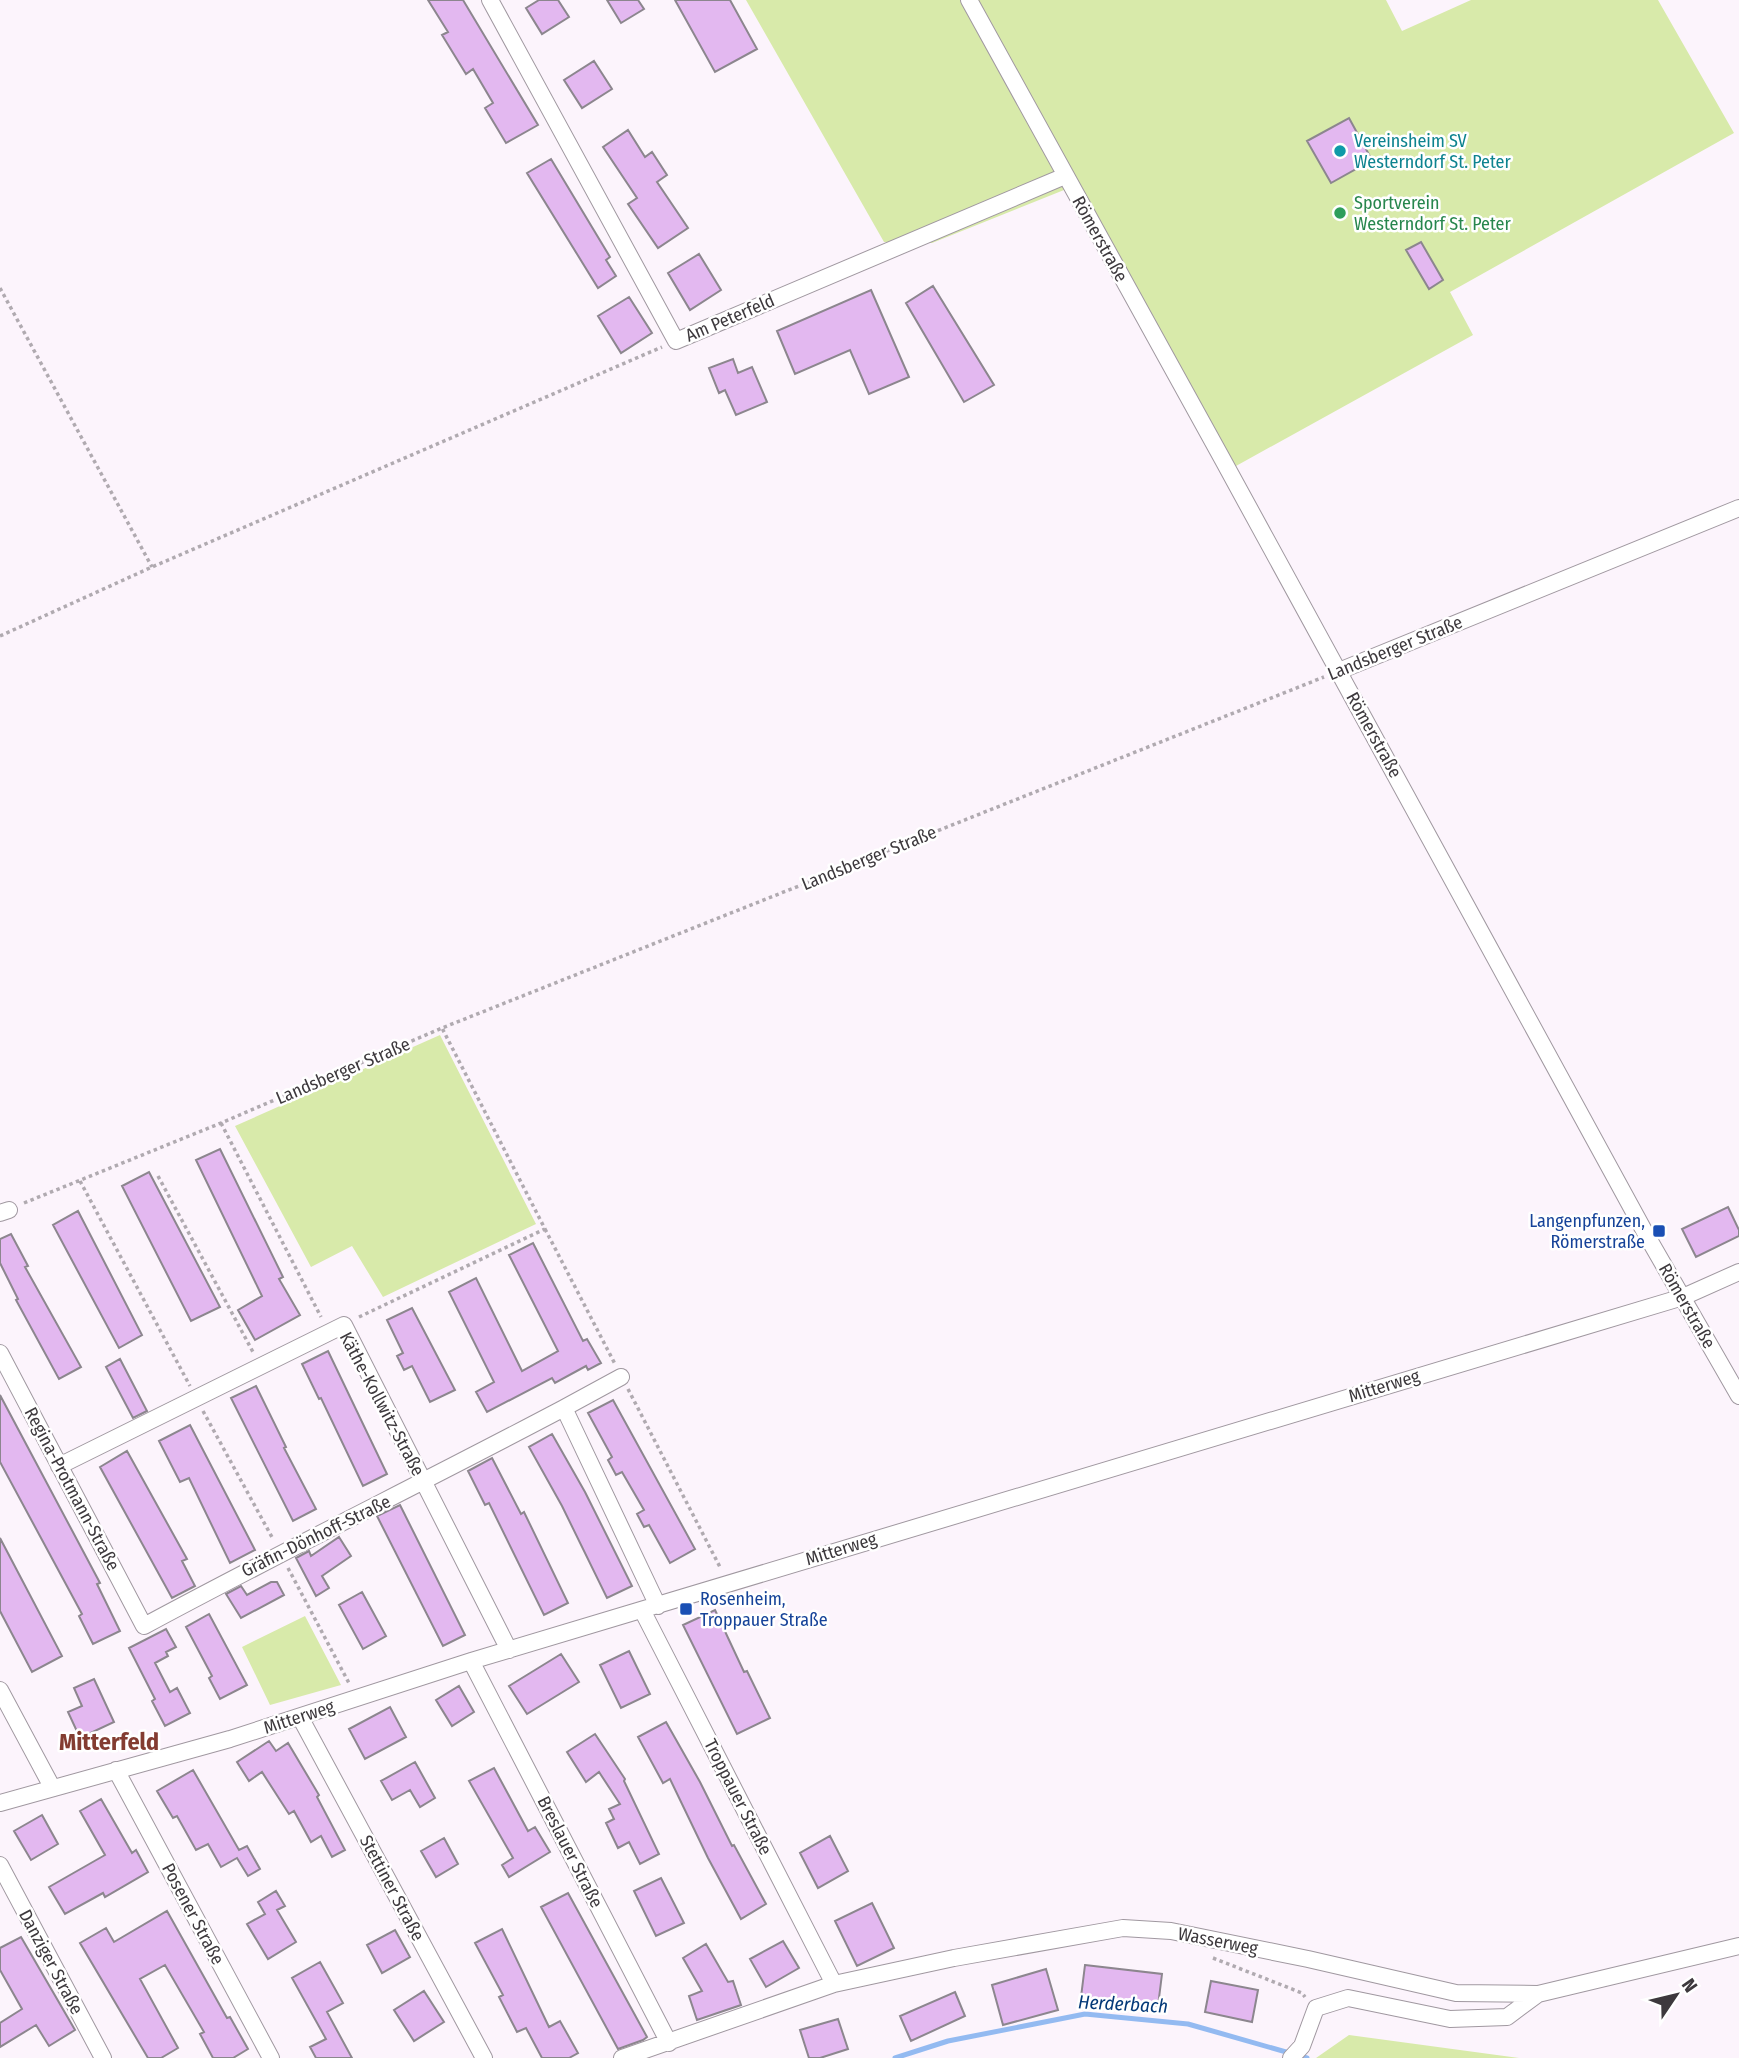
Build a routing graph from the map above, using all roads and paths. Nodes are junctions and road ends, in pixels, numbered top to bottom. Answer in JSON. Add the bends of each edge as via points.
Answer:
{"nodes":[{"id":1,"x":490,"y":0,"type":"edge"},
{"id":2,"x":969,"y":0,"type":"edge"},
{"id":3,"x":1065,"y":176,"type":"junction"},
{"id":4,"x":0,"y":288,"type":"edge"},
{"id":5,"x":676,"y":341,"type":"junction"},
{"id":6,"x":1739,"y":508,"type":"edge"},
{"id":7,"x":152,"y":567,"type":"junction"},
{"id":8,"x":0,"y":636,"type":"edge"},
{"id":9,"x":1339,"y":671,"type":"junction"},
{"id":10,"x":442,"y":1028,"type":"junction"},
{"id":11,"x":221,"y":1123,"type":"junction"},
{"id":12,"x":159,"y":1176,"type":"dead end"},
{"id":13,"x":80,"y":1181,"type":"junction"},
{"id":14,"x":4,"y":1211,"type":"edge"},
{"id":15,"x":545,"y":1229,"type":"junction"},
{"id":16,"x":1739,"y":1272,"type":"edge"},
{"id":17,"x":1682,"y":1297,"type":"junction"},
{"id":18,"x":375,"y":1308,"type":"dead end"},
{"id":19,"x":329,"y":1332,"type":"junction"},
{"id":20,"x":0,"y":1353,"type":"edge"},
{"id":21,"x":260,"y":1366,"type":"junction"},
{"id":22,"x":621,"y":1377,"type":"junction"},
{"id":23,"x":1739,"y":1396,"type":"edge"},
{"id":24,"x":196,"y":1398,"type":"junction"},
{"id":25,"x":564,"y":1408,"type":"junction"},
{"id":26,"x":59,"y":1466,"type":"junction"},
{"id":27,"x":424,"y":1482,"type":"junction"},
{"id":28,"x":280,"y":1552,"type":"junction"},
{"id":29,"x":725,"y":1584,"type":"junction"},
{"id":30,"x":650,"y":1608,"type":"junction"},
{"id":31,"x":144,"y":1626,"type":"joint"},
{"id":32,"x":509,"y":1650,"type":"junction"},
{"id":33,"x":471,"y":1661,"type":"junction"},
{"id":34,"x":0,"y":1690,"type":"edge"},
{"id":35,"x":356,"y":1699,"type":"junction"},
{"id":36,"x":300,"y":1717,"type":"junction"},
{"id":37,"x":116,"y":1770,"type":"junction"},
{"id":38,"x":52,"y":1787,"type":"junction"},
{"id":39,"x":0,"y":1803,"type":"edge"},
{"id":40,"x":0,"y":1866,"type":"edge"},
{"id":41,"x":1739,"y":1946,"type":"edge"},
{"id":42,"x":1202,"y":1954,"type":"dead end"},
{"id":43,"x":834,"y":1984,"type":"junction"},
{"id":44,"x":1538,"y":1994,"type":"junction"},
{"id":45,"x":1316,"y":2008,"type":"junction"},
{"id":46,"x":669,"y":2043,"type":"junction"},
{"id":47,"x":1297,"y":2052,"type":"edge"},
{"id":48,"x":103,"y":2058,"type":"edge"},
{"id":49,"x":271,"y":2058,"type":"edge"},
{"id":50,"x":484,"y":2058,"type":"edge"},
{"id":51,"x":622,"y":2058,"type":"edge"}],
"edges":[{"from":1,"to":5,"type":"street","name":"Am Peterfeld"},
{"from":2,"to":3,"type":"street","name":"Römerstraße"},
{"from":3,"to":5,"type":"street","name":"Am Peterfeld"},
{"from":3,"to":9,"type":"street","name":"Römerstraße"},
{"from":4,"to":7,"type":"path"},
{"from":5,"to":7,"type":"path"},
{"from":6,"to":9,"type":"street","name":"Landsberger Straße"},
{"from":7,"to":8,"type":"path"},
{"from":9,"to":10,"type":"path","name":"Landsberger Straße"},
{"from":9,"to":17,"type":"street","name":"Römerstraße"},
{"from":10,"to":11,"type":"path","name":"Landsberger Straße"},
{"from":10,"to":15,"type":"path"},
{"from":11,"to":13,"type":"path","name":"Landsberger Straße"},
{"from":11,"to":19,"type":"path"},
{"from":12,"to":21,"type":"path"},
{"from":13,"to":14,"type":"path","name":"Landsberger Straße"},
{"from":13,"to":24,"type":"path"},
{"from":15,"to":18,"type":"path"},
{"from":15,"to":22,"type":"path"},
{"from":16,"to":17,"type":"street","name":"Mitterweg"},
{"from":17,"to":23,"type":"street","name":"Römerstraße"},
{"from":17,"to":29,"type":"street","name":"Mitterweg"},
{"from":19,"to":21,"type":"street","name":"Käthe-Kollwitz-Straße"},
{"from":19,"to":27,"type":"street","name":"Käthe-Kollwitz-Straße","via":[[344,1325]]},
{"from":20,"to":26,"type":"street","name":"Regina-Protmann-Straße"},
{"from":21,"to":24,"type":"street","name":"Käthe-Kollwitz-Straße"},
{"from":22,"to":25,"type":"street","name":"Gräfin-Dönhoff-Straße"},
{"from":22,"to":29,"type":"path"},
{"from":24,"to":26,"type":"street","name":"Käthe-Kollwitz-Straße"},
{"from":24,"to":28,"type":"path"},
{"from":25,"to":27,"type":"street","name":"Gräfin-Dönhoff-Straße"},
{"from":25,"to":30,"type":"street"},
{"from":26,"to":31,"type":"street","name":"Regina-Protmann-Straße"},
{"from":27,"to":28,"type":"street","name":"Gräfin-Dönhoff-Straße"},
{"from":27,"to":32,"type":"street","name":"Käthe-Kollwitz-Straße"},
{"from":28,"to":31,"type":"street","name":"Gräfin-Dönhoff-Straße"},
{"from":28,"to":35,"type":"path"},
{"from":29,"to":30,"type":"street","name":"Mitterweg"},
{"from":30,"to":32,"type":"street","name":"Mitterweg"},
{"from":30,"to":43,"type":"street","name":"Troppauer Straße"},
{"from":32,"to":33,"type":"street","name":"Mitterweg"},
{"from":33,"to":35,"type":"street","name":"Mitterweg"},
{"from":33,"to":46,"type":"street","name":"Breslauer Straße"},
{"from":34,"to":38,"type":"street"},
{"from":35,"to":36,"type":"street","name":"Mitterweg"},
{"from":36,"to":37,"type":"street","name":"Mitterweg"},
{"from":36,"to":50,"type":"street","name":"Stettiner Straße"},
{"from":37,"to":38,"type":"street","name":"Mitterweg"},
{"from":37,"to":49,"type":"street","name":"Posener Straße"},
{"from":38,"to":39,"type":"street","name":"Mitterweg"},
{"from":40,"to":48,"type":"street","name":"Danziger Straße"},
{"from":41,"to":44,"type":"street"},
{"from":42,"to":45,"type":"path","via":[[1302,1993]]},
{"from":43,"to":44,"type":"street","name":"Wasserweg","via":[[1123,1928],[1171,1931],[1456,1993]]},
{"from":43,"to":46,"type":"street","name":"Wasserweg"},
{"from":44,"to":45,"type":"street","via":[[1507,2017],[1450,2019],[1348,1998]]},
{"from":45,"to":47,"type":"street"},
{"from":46,"to":51,"type":"street","name":"Wasserweg"}]}
